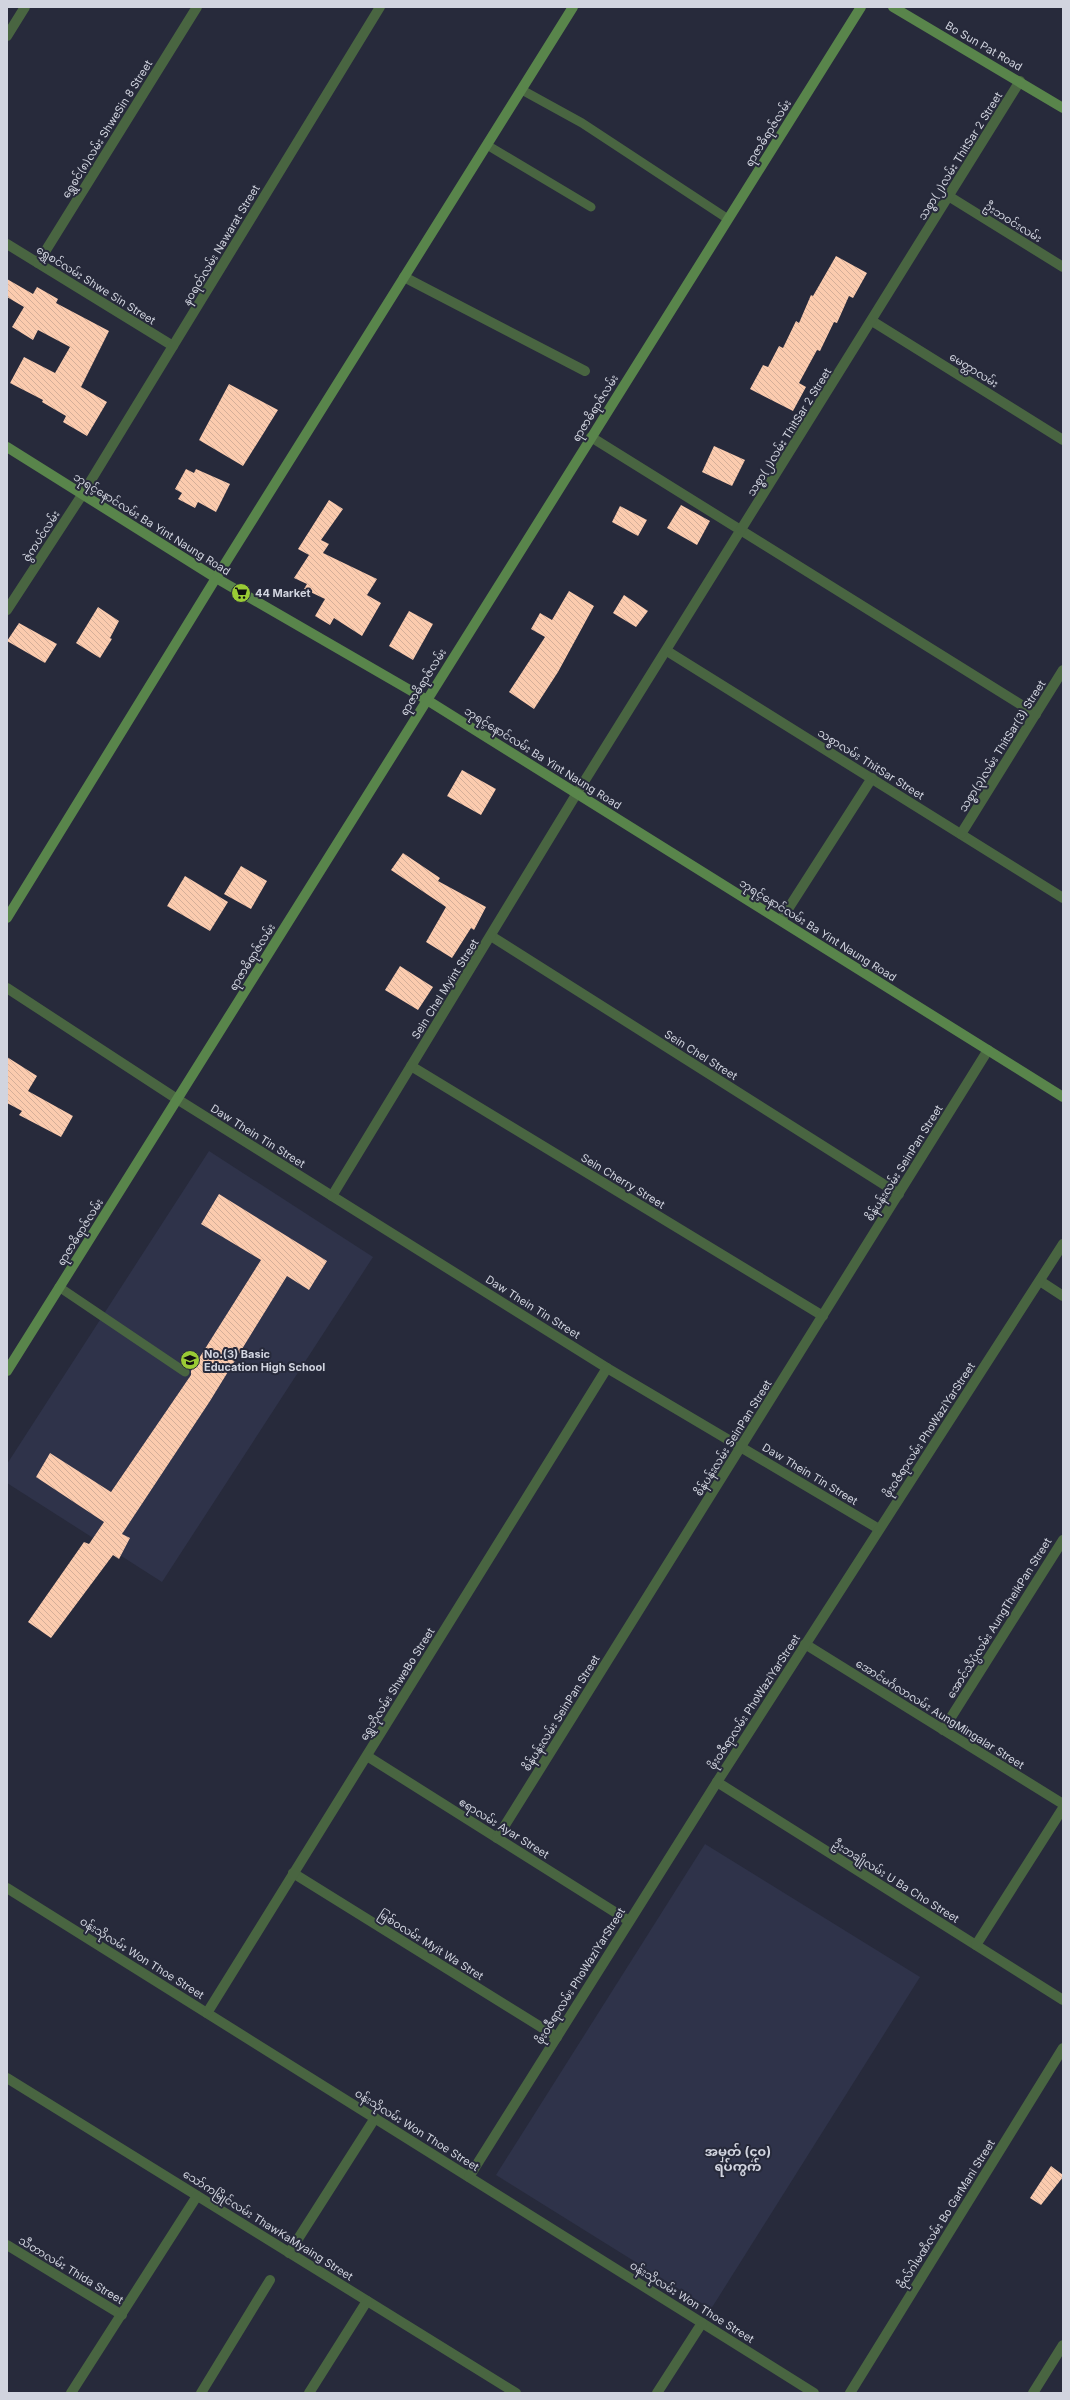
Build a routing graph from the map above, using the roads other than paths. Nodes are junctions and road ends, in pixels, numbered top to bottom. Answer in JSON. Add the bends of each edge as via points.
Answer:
{"nodes":[{"id":1,"x":25,"y":7,"type":"edge"},
{"id":2,"x":197,"y":7,"type":"edge"},
{"id":3,"x":380,"y":7,"type":"edge"},
{"id":4,"x":573,"y":7,"type":"edge"},
{"id":5,"x":861,"y":7,"type":"edge"},
{"id":6,"x":893,"y":7,"type":"edge"},
{"id":7,"x":7,"y":36,"type":"edge"},
{"id":8,"x":1020,"y":81,"type":"junction"},
{"id":9,"x":522,"y":90,"type":"junction"},
{"id":10,"x":1063,"y":108,"type":"edge"},
{"id":11,"x":487,"y":145,"type":"junction"},
{"id":12,"x":950,"y":197,"type":"junction"},
{"id":13,"x":591,"y":207,"type":"dead end"},
{"id":14,"x":728,"y":219,"type":"junction"},
{"id":15,"x":7,"y":244,"type":"edge"},
{"id":16,"x":38,"y":263,"type":"junction"},
{"id":17,"x":1063,"y":267,"type":"edge"},
{"id":18,"x":404,"y":277,"type":"junction"},
{"id":19,"x":872,"y":321,"type":"junction"},
{"id":20,"x":173,"y":346,"type":"junction"},
{"id":21,"x":585,"y":371,"type":"dead end"},
{"id":22,"x":591,"y":437,"type":"junction"},
{"id":23,"x":1063,"y":440,"type":"edge"},
{"id":24,"x":7,"y":447,"type":"edge"},
{"id":25,"x":82,"y":495,"type":"junction"},
{"id":26,"x":742,"y":531,"type":"junction"},
{"id":27,"x":216,"y":578,"type":"junction"},
{"id":28,"x":7,"y":610,"type":"edge"},
{"id":29,"x":667,"y":650,"type":"junction"},
{"id":30,"x":1063,"y":670,"type":"edge"},
{"id":31,"x":427,"y":700,"type":"junction"},
{"id":32,"x":1036,"y":714,"type":"junction"},
{"id":33,"x":872,"y":778,"type":"junction"},
{"id":34,"x":577,"y":794,"type":"junction"},
{"id":35,"x":961,"y":834,"type":"junction"},
{"id":36,"x":1063,"y":898,"type":"edge"},
{"id":37,"x":7,"y":918,"type":"edge"},
{"id":38,"x":781,"y":920,"type":"junction"},
{"id":39,"x":491,"y":936,"type":"junction"},
{"id":40,"x":7,"y":988,"type":"edge"},
{"id":41,"x":988,"y":1050,"type":"junction"},
{"id":42,"x":411,"y":1066,"type":"junction"},
{"id":43,"x":1063,"y":1097,"type":"edge"},
{"id":44,"x":177,"y":1099,"type":"junction"},
{"id":45,"x":899,"y":1194,"type":"junction"},
{"id":46,"x":332,"y":1196,"type":"junction"},
{"id":47,"x":1063,"y":1244,"type":"edge"},
{"id":48,"x":1040,"y":1281,"type":"junction"},
{"id":49,"x":59,"y":1287,"type":"junction"},
{"id":50,"x":1063,"y":1296,"type":"edge"},
{"id":51,"x":823,"y":1316,"type":"junction"},
{"id":52,"x":607,"y":1368,"type":"junction"},
{"id":53,"x":7,"y":1371,"type":"edge"},
{"id":54,"x":185,"y":1372,"type":"dead end"},
{"id":55,"x":741,"y":1446,"type":"junction"},
{"id":56,"x":879,"y":1529,"type":"junction"},
{"id":57,"x":1063,"y":1540,"type":"edge"},
{"id":58,"x":805,"y":1644,"type":"junction"},
{"id":59,"x":943,"y":1730,"type":"junction"},
{"id":60,"x":367,"y":1756,"type":"junction"},
{"id":61,"x":716,"y":1782,"type":"junction"},
{"id":62,"x":1063,"y":1804,"type":"edge"},
{"id":63,"x":1063,"y":1808,"type":"edge"},
{"id":64,"x":497,"y":1838,"type":"junction"},
{"id":65,"x":294,"y":1873,"type":"junction"},
{"id":66,"x":7,"y":1888,"type":"edge"},
{"id":67,"x":629,"y":1921,"type":"junction"},
{"id":68,"x":976,"y":1945,"type":"junction"},
{"id":69,"x":1063,"y":2000,"type":"edge"},
{"id":70,"x":207,"y":2013,"type":"junction"},
{"id":71,"x":557,"y":2036,"type":"junction"},
{"id":72,"x":1063,"y":2048,"type":"edge"},
{"id":73,"x":7,"y":2078,"type":"edge"},
{"id":74,"x":375,"y":2118,"type":"junction"},
{"id":75,"x":469,"y":2177,"type":"junction"},
{"id":76,"x":197,"y":2196,"type":"junction"},
{"id":77,"x":7,"y":2245,"type":"edge"},
{"id":78,"x":289,"y":2253,"type":"junction"},
{"id":79,"x":270,"y":2280,"type":"dead end"},
{"id":80,"x":367,"y":2301,"type":"junction"},
{"id":81,"x":122,"y":2315,"type":"junction"},
{"id":82,"x":702,"y":2323,"type":"junction"},
{"id":83,"x":1063,"y":2345,"type":"edge"},
{"id":84,"x":71,"y":2393,"type":"edge"},
{"id":85,"x":201,"y":2393,"type":"edge"},
{"id":86,"x":309,"y":2393,"type":"edge"},
{"id":87,"x":516,"y":2393,"type":"edge"},
{"id":88,"x":657,"y":2393,"type":"edge"},
{"id":89,"x":814,"y":2393,"type":"edge"},
{"id":90,"x":850,"y":2393,"type":"edge"},
{"id":91,"x":1033,"y":2393,"type":"edge"}],
"edges":[{"from":1,"to":7,"type":"street"},
{"from":2,"to":16,"type":"street","name":"ရွှေစင်(၈)လမ်း ShweSin 8 Street"},
{"from":3,"to":20,"type":"street","name":"နဝရတ်လမ်း Nawarat Street"},
{"from":4,"to":9,"type":"street"},
{"from":5,"to":14,"type":"street","name":"ရာဇာဓိရာဇ်လမ်း"},
{"from":6,"to":8,"type":"street","name":"Bo Sun Pat Road"},
{"from":8,"to":10,"type":"street","name":"Bo Sun Pat Road"},
{"from":8,"to":12,"type":"street","name":"သစ္စာ(၂)လမ်း ThitSar 2 Street"},
{"from":9,"to":11,"type":"street"},
{"from":9,"to":14,"type":"lane","via":[[582,123]]},
{"from":11,"to":13,"type":"lane"},
{"from":11,"to":18,"type":"street"},
{"from":12,"to":17,"type":"street","name":"ဦးဘဝင်းလမ်း"},
{"from":12,"to":19,"type":"street","name":"သစ္စာ(၂)လမ်း ThitSar 2 Street"},
{"from":14,"to":22,"type":"street","name":"ရာဇာဓိရာဇ်လမ်း"},
{"from":15,"to":16,"type":"street","name":"ရွှေစင်လမ်း Shwe Sin Street"},
{"from":16,"to":20,"type":"street","name":"ရွှေစင်လမ်း Shwe Sin Street"},
{"from":18,"to":21,"type":"street"},
{"from":18,"to":27,"type":"street"},
{"from":19,"to":23,"type":"street","name":"မေတ္တာလမ်း"},
{"from":19,"to":26,"type":"street","name":"သစ္စာ(၂)လမ်း ThitSar 2 Street"},
{"from":20,"to":25,"type":"street","name":"နဝရတ်လမ်း Nawarat Street"},
{"from":22,"to":26,"type":"street"},
{"from":22,"to":31,"type":"street","name":"ရာဇာဓိရာဇ်လမ်း"},
{"from":24,"to":25,"type":"street","name":"ဘုရင့်နောင်လမ်း Ba Yint Naung Road"},
{"from":25,"to":27,"type":"street","name":"ဘုရင့်နောင်လမ်း Ba Yint Naung Road"},
{"from":25,"to":28,"type":"street","name":"ဇွဲကပင်လမ်း"},
{"from":26,"to":29,"type":"street","name":"သစ္စာ(၂)လမ်း ThitSar 2 Street"},
{"from":26,"to":32,"type":"street"},
{"from":27,"to":31,"type":"street","name":"ဘုရင့်နောင်လမ်း Ba Yint Naung Road"},
{"from":27,"to":37,"type":"street"},
{"from":29,"to":33,"type":"street","name":"သစ္စာလမ်း ThitSar Street"},
{"from":29,"to":34,"type":"street","name":"သစ္စာ(၂)လမ်း ThitSar 2 Street"},
{"from":30,"to":32,"type":"street","name":"သစ္စာ(၃)လမ်း ThitSar(3) Street"},
{"from":31,"to":34,"type":"street","name":"ဘုရင့်နောင်လမ်း Ba Yint Naung Road"},
{"from":31,"to":44,"type":"street","name":"ရာဇာဓိရာဇ်လမ်း"},
{"from":32,"to":35,"type":"street","name":"သစ္စာ(၃)လမ်း ThitSar(3) Street"},
{"from":33,"to":35,"type":"street","name":"သစ္စာလမ်း ThitSar Street"},
{"from":33,"to":38,"type":"street"},
{"from":34,"to":38,"type":"street","name":"ဘုရင့်နောင်လမ်း Ba Yint Naung Road"},
{"from":34,"to":39,"type":"street","name":"Sein Chel Myint Street"},
{"from":35,"to":36,"type":"street","name":"သစ္စာလမ်း ThitSar Street"},
{"from":38,"to":41,"type":"street","name":"ဘုရင့်နောင်လမ်း Ba Yint Naung Road"},
{"from":39,"to":42,"type":"street","name":"Sein Chel Myint Street"},
{"from":39,"to":45,"type":"street","name":"Sein Chel Street"},
{"from":40,"to":44,"type":"street","name":"Daw Thein Tin Street"},
{"from":41,"to":43,"type":"street","name":"ဘုရင့်နောင်လမ်း Ba Yint Naung Road"},
{"from":41,"to":45,"type":"street","name":"စိန်ပန်းလမ်း SeinPan Street"},
{"from":42,"to":46,"type":"street","name":"Sein Chel Myint Street"},
{"from":42,"to":51,"type":"street","name":"Sein Cherry Street"},
{"from":44,"to":46,"type":"street","name":"Daw Thein Tin Street"},
{"from":44,"to":49,"type":"street","name":"ရာဇာဓိရာဇ်လမ်း"},
{"from":45,"to":51,"type":"street","name":"စိန်ပန်းလမ်း SeinPan Street"},
{"from":46,"to":52,"type":"street","name":"Daw Thein Tin Street"},
{"from":47,"to":48,"type":"street","name":"ဖိုးဝဇီရာလမ်း PhoWaziYarStreet"},
{"from":48,"to":50,"type":"street"},
{"from":48,"to":56,"type":"street","name":"ဖိုးဝဇီရာလမ်း PhoWaziYarStreet"},
{"from":49,"to":53,"type":"street","name":"ရာဇာဓိရာဇ်လမ်း"},
{"from":49,"to":54,"type":"lane"},
{"from":51,"to":55,"type":"street","name":"စိန်ပန်းလမ်း SeinPan Street"},
{"from":52,"to":55,"type":"street","name":"Daw Thein Tin Street"},
{"from":52,"to":60,"type":"street","name":"ရွှေဘိုလမ်း ShweBo Street"},
{"from":55,"to":56,"type":"street","name":"Daw Thein Tin Street"},
{"from":55,"to":64,"type":"street","name":"စိန်ပန်းလမ်း SeinPan Street"},
{"from":56,"to":58,"type":"street","name":"ဖိုးဝဇီရာလမ်း PhoWaziYarStreet"},
{"from":57,"to":59,"type":"street","name":"အောင်သိပ္ပံလမ်း AungTheikPan Street"},
{"from":58,"to":59,"type":"street","name":"အောင်မင်္ဂလာလမ်း AungMingalar Street"},
{"from":58,"to":61,"type":"street","name":"ဖိုးဝဇီရာလမ်း PhoWaziYarStreet"},
{"from":59,"to":62,"type":"street","name":"အောင်မင်္ဂလာလမ်း AungMingalar Street"},
{"from":60,"to":64,"type":"street","name":"ဧရာလမ်း Ayar Street"},
{"from":60,"to":65,"type":"street","name":"ရွှေဘိုလမ်း ShweBo Street"},
{"from":61,"to":67,"type":"street","name":"ဖိုးဝဇီရာလမ်း PhoWaziYarStreet"},
{"from":61,"to":68,"type":"street","name":"ဦးဘချိုလမ်း U Ba Cho Street"},
{"from":63,"to":68,"type":"street"},
{"from":64,"to":67,"type":"street","name":"ဧရာလမ်း Ayar Street"},
{"from":65,"to":70,"type":"street","name":"ရွှေဘိုလမ်း ShweBo Street"},
{"from":65,"to":71,"type":"street","name":"မြစ်ဝလမ်း Myit Wa Stret"},
{"from":66,"to":70,"type":"street","name":"ဝန်းသိုလမ်း Won Thoe Street"},
{"from":67,"to":71,"type":"street","name":"ဖိုးဝဇီရာလမ်း PhoWaziYarStreet"},
{"from":68,"to":69,"type":"street","name":"ဦးဘချိုလမ်း U Ba Cho Street"},
{"from":70,"to":74,"type":"street","name":"ဝန်းသိုလမ်း Won Thoe Street"},
{"from":71,"to":75,"type":"street","name":"ဖိုးဝဇီရာလမ်း PhoWaziYarStreet"},
{"from":72,"to":90,"type":"street","name":"ဗိုလ်ဂါမဏိလမ်း Bo GarMani Street"},
{"from":73,"to":76,"type":"street","name":"သော်ကမြိုင်လမ်း ThawKaMyaing Street"},
{"from":74,"to":75,"type":"street","name":"ဝန်းသိုလမ်း Won Thoe Street"},
{"from":74,"to":78,"type":"street"},
{"from":75,"to":82,"type":"street","name":"ဝန်းသိုလမ်း Won Thoe Street"},
{"from":76,"to":78,"type":"street","name":"သော်ကမြိုင်လမ်း ThawKaMyaing Street"},
{"from":76,"to":81,"type":"street"},
{"from":77,"to":81,"type":"street","name":"သီတာလမ်း Thida Street"},
{"from":78,"to":80,"type":"street","name":"သော်ကမြိုင်လမ်း ThawKaMyaing Street"},
{"from":79,"to":85,"type":"street"},
{"from":80,"to":86,"type":"street"},
{"from":80,"to":87,"type":"street","name":"သော်ကမြိုင်လမ်း ThawKaMyaing Street"},
{"from":81,"to":84,"type":"street"},
{"from":82,"to":88,"type":"street"},
{"from":82,"to":89,"type":"street","name":"ဝန်းသိုလမ်း Won Thoe Street"},
{"from":83,"to":91,"type":"street"}]}
